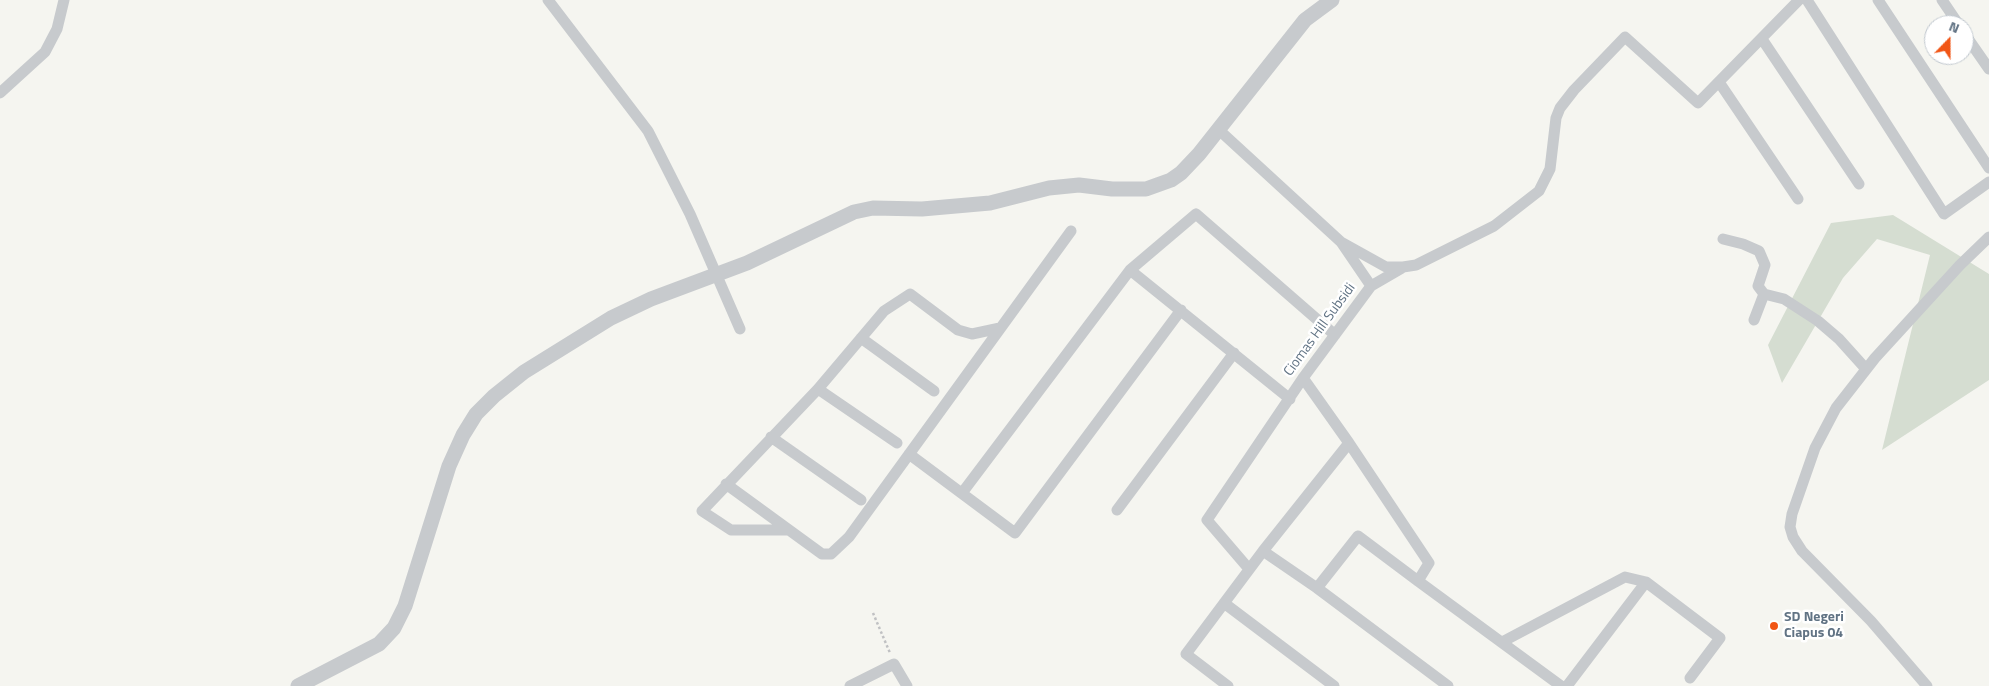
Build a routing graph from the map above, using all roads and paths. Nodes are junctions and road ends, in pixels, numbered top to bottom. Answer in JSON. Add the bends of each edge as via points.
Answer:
{"nodes":[{"id":1,"x":64,"y":0,"type":"edge"},
{"id":2,"x":548,"y":0,"type":"edge"},
{"id":3,"x":1332,"y":0,"type":"edge"},
{"id":4,"x":1799,"y":0,"type":"edge"},
{"id":5,"x":1807,"y":0,"type":"edge"},
{"id":6,"x":1878,"y":0,"type":"edge"},
{"id":7,"x":1942,"y":0,"type":"edge"},
{"id":8,"x":1952,"y":15,"type":"edge"},
{"id":9,"x":1762,"y":39,"type":"junction"},
{"id":10,"x":1974,"y":47,"type":"edge"},
{"id":11,"x":1989,"y":69,"type":"edge"},
{"id":12,"x":1719,"y":82,"type":"junction"},
{"id":13,"x":0,"y":93,"type":"edge"},
{"id":14,"x":1219,"y":130,"type":"junction"},
{"id":15,"x":1989,"y":168,"type":"edge"},
{"id":16,"x":1989,"y":182,"type":"edge"},
{"id":17,"x":1859,"y":184,"type":"dead end"},
{"id":18,"x":1798,"y":199,"type":"dead end"},
{"id":19,"x":1072,"y":231,"type":"dead end"},
{"id":20,"x":1989,"y":237,"type":"edge"},
{"id":21,"x":1723,"y":239,"type":"dead end"},
{"id":22,"x":1341,"y":242,"type":"junction"},
{"id":23,"x":1403,"y":268,"type":"junction"},
{"id":24,"x":1130,"y":270,"type":"junction"},
{"id":25,"x":716,"y":275,"type":"junction"},
{"id":26,"x":1370,"y":286,"type":"junction"},
{"id":27,"x":1764,"y":294,"type":"junction"},
{"id":28,"x":1181,"y":310,"type":"junction"},
{"id":29,"x":1754,"y":320,"type":"dead end"},
{"id":30,"x":1000,"y":328,"type":"junction"},
{"id":31,"x":740,"y":330,"type":"dead end"},
{"id":32,"x":1335,"y":335,"type":"junction"},
{"id":33,"x":861,"y":338,"type":"junction"},
{"id":34,"x":1234,"y":353,"type":"junction"},
{"id":35,"x":1866,"y":369,"type":"junction"},
{"id":36,"x":1303,"y":378,"type":"junction"},
{"id":37,"x":818,"y":389,"type":"junction"},
{"id":38,"x":934,"y":391,"type":"dead end"},
{"id":39,"x":1290,"y":399,"type":"junction"},
{"id":40,"x":771,"y":437,"type":"junction"},
{"id":41,"x":1349,"y":442,"type":"junction"},
{"id":42,"x":896,"y":443,"type":"dead end"},
{"id":43,"x":908,"y":454,"type":"junction"},
{"id":44,"x":726,"y":484,"type":"junction"},
{"id":45,"x":962,"y":493,"type":"junction"},
{"id":46,"x":861,"y":500,"type":"dead end"},
{"id":47,"x":1116,"y":510,"type":"dead end"},
{"id":48,"x":788,"y":530,"type":"junction"},
{"id":49,"x":1263,"y":551,"type":"junction"},
{"id":50,"x":1249,"y":570,"type":"junction"},
{"id":51,"x":1418,"y":581,"type":"junction"},
{"id":52,"x":1646,"y":582,"type":"junction"},
{"id":53,"x":1317,"y":588,"type":"junction"},
{"id":54,"x":1224,"y":603,"type":"junction"},
{"id":55,"x":873,"y":612,"type":"dead end"},
{"id":56,"x":1502,"y":642,"type":"junction"},
{"id":57,"x":894,"y":664,"type":"junction"},
{"id":58,"x":1690,"y":678,"type":"dead end"},
{"id":59,"x":298,"y":686,"type":"edge"},
{"id":60,"x":850,"y":686,"type":"edge"},
{"id":61,"x":907,"y":686,"type":"edge"},
{"id":62,"x":1228,"y":686,"type":"edge"},
{"id":63,"x":1334,"y":686,"type":"edge"},
{"id":64,"x":1448,"y":686,"type":"edge"},
{"id":65,"x":1561,"y":686,"type":"edge"},
{"id":66,"x":1567,"y":686,"type":"edge"},
{"id":67,"x":1928,"y":686,"type":"edge"}],
"edges":[{"from":1,"to":13,"type":"street","via":[[57,29],[46,52]]},
{"from":2,"to":25,"type":"street","via":[[648,131],[690,214]]},
{"from":3,"to":14,"type":"street","via":[[1305,20]]},
{"from":4,"to":9,"type":"street"},
{"from":5,"to":16,"type":"street","via":[[1944,214]]},
{"from":6,"to":15,"type":"street"},
{"from":7,"to":8,"type":"street"},
{"from":9,"to":12,"type":"street"},
{"from":9,"to":17,"type":"street"},
{"from":10,"to":11,"type":"street"},
{"from":12,"to":18,"type":"street"},
{"from":12,"to":23,"type":"street","via":[[1698,103],[1625,37],[1560,108],[1550,169],[1540,191],[1494,226],[1416,265]]},
{"from":14,"to":22,"type":"street","name":"Ciomas Hill Subsidi"},
{"from":14,"to":25,"type":"street","via":[[1181,173],[1146,189],[1079,185],[1049,188],[990,203],[922,209],[873,208],[854,212]]},
{"from":19,"to":30,"type":"street"},
{"from":20,"to":35,"type":"street","via":[[1960,264]]},
{"from":21,"to":27,"type":"street","via":[[1759,251],[1765,265],[1758,286]]},
{"from":22,"to":23,"type":"street","via":[[1386,267]]},
{"from":22,"to":26,"type":"street","name":"Ciomas Hill Subsidi"},
{"from":23,"to":26,"type":"street"},
{"from":24,"to":28,"type":"street"},
{"from":24,"to":32,"type":"street","via":[[1196,214]]},
{"from":24,"to":45,"type":"street"},
{"from":25,"to":31,"type":"street"},
{"from":25,"to":59,"type":"street","via":[[611,318],[524,372],[494,396],[476,414],[449,466],[405,606],[394,628],[379,644]]},
{"from":26,"to":32,"type":"street","name":"Ciomas Hill Subsidi"},
{"from":27,"to":29,"type":"street"},
{"from":27,"to":35,"type":"street","via":[[1784,299],[1818,321]]},
{"from":28,"to":34,"type":"street"},
{"from":28,"to":45,"type":"street","via":[[1015,533]]},
{"from":30,"to":33,"type":"street","via":[[972,334],[958,330],[910,294],[884,311]]},
{"from":30,"to":43,"type":"street"},
{"from":32,"to":36,"type":"street","name":"Ciomas Hill Subsidi"},
{"from":33,"to":37,"type":"street"},
{"from":33,"to":38,"type":"street"},
{"from":34,"to":39,"type":"street"},
{"from":34,"to":47,"type":"street"},
{"from":35,"to":67,"type":"street","via":[[1822,431],[1790,527],[1802,551],[1871,621]]},
{"from":36,"to":39,"type":"street","name":"Ciomas Hill Subsidi"},
{"from":36,"to":41,"type":"street"},
{"from":37,"to":40,"type":"street"},
{"from":37,"to":42,"type":"street"},
{"from":39,"to":50,"type":"street","name":"Ciomas Hill Subsidi","via":[[1207,520]]},
{"from":40,"to":44,"type":"street"},
{"from":40,"to":46,"type":"street"},
{"from":41,"to":49,"type":"street"},
{"from":41,"to":51,"type":"street","via":[[1430,563]]},
{"from":43,"to":45,"type":"street"},
{"from":43,"to":48,"type":"street","via":[[848,537],[831,554],[822,554]]},
{"from":44,"to":48,"type":"street"},
{"from":44,"to":48,"type":"street","via":[[702,511],[731,530]]},
{"from":49,"to":50,"type":"street"},
{"from":49,"to":53,"type":"street"},
{"from":50,"to":54,"type":"street"},
{"from":51,"to":53,"type":"street","via":[[1358,536]]},
{"from":51,"to":56,"type":"street"},
{"from":52,"to":56,"type":"street","via":[[1625,577]]},
{"from":52,"to":58,"type":"street","via":[[1720,638]]},
{"from":52,"to":66,"type":"street"},
{"from":53,"to":64,"type":"street"},
{"from":54,"to":62,"type":"street","via":[[1186,654]]},
{"from":54,"to":63,"type":"street"},
{"from":55,"to":57,"type":"path"},
{"from":56,"to":65,"type":"street"},
{"from":57,"to":60,"type":"street"},
{"from":57,"to":61,"type":"street"}]}
